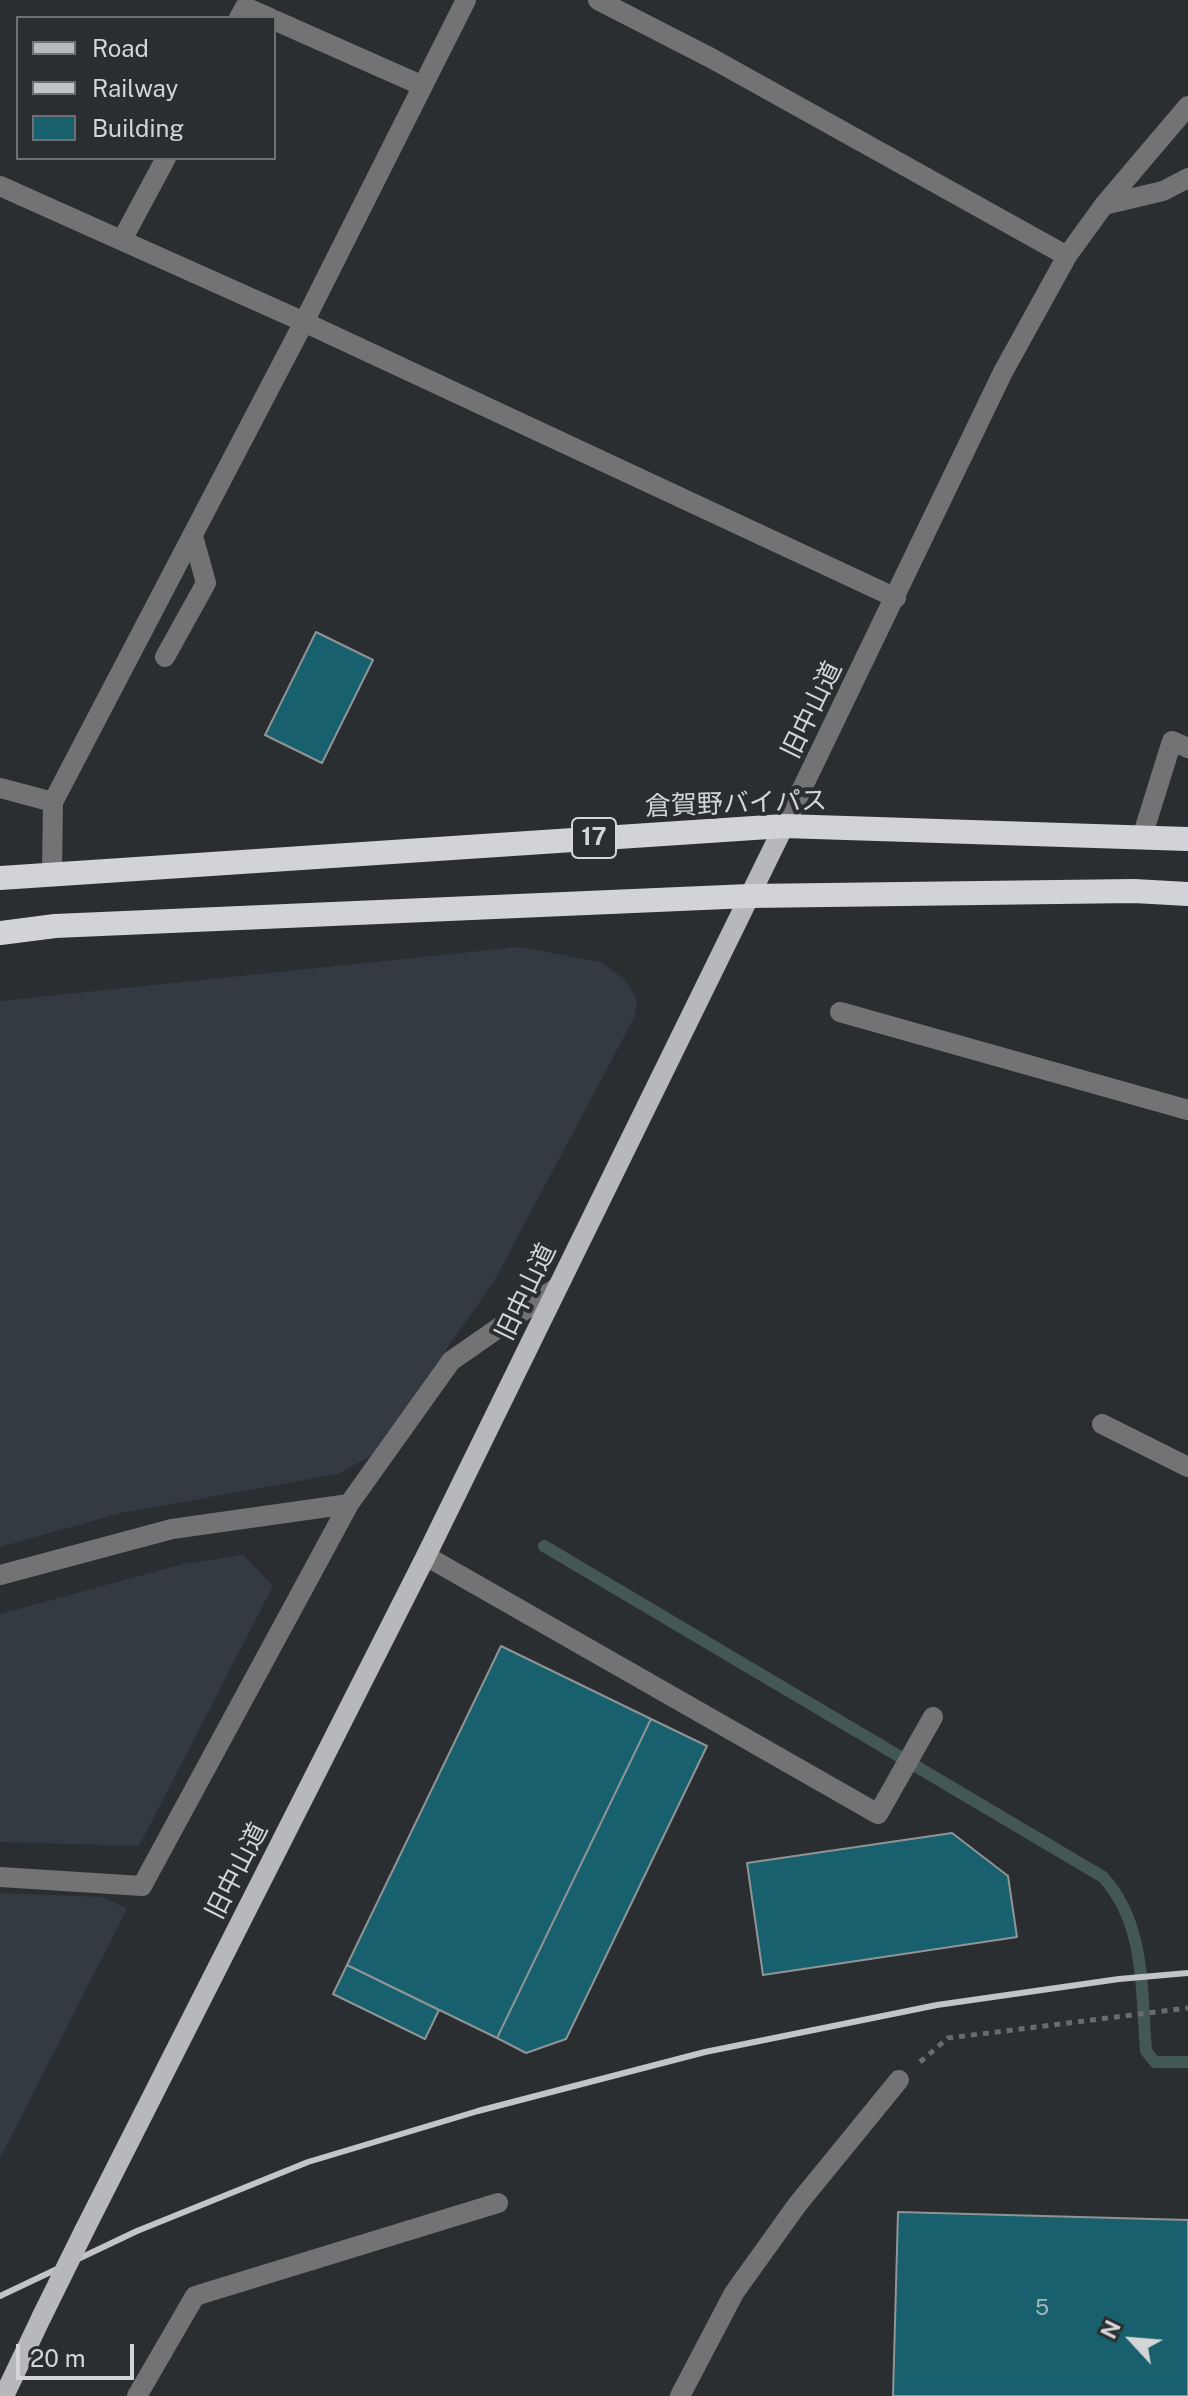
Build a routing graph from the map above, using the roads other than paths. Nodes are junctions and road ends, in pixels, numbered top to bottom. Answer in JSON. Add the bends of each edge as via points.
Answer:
{"nodes":[{"id":1,"x":466,"y":0,"type":"edge"},
{"id":2,"x":598,"y":0,"type":"edge"},
{"id":3,"x":240,"y":16,"type":"edge"},
{"id":4,"x":265,"y":16,"type":"edge"},
{"id":5,"x":276,"y":21,"type":"edge"},
{"id":6,"x":423,"y":86,"type":"junction"},
{"id":7,"x":1188,"y":106,"type":"edge"},
{"id":8,"x":165,"y":160,"type":"edge"},
{"id":9,"x":1188,"y":178,"type":"edge"},
{"id":10,"x":0,"y":186,"type":"edge"},
{"id":11,"x":1104,"y":205,"type":"junction"},
{"id":12,"x":122,"y":240,"type":"junction"},
{"id":13,"x":1067,"y":256,"type":"junction"},
{"id":14,"x":304,"y":322,"type":"junction"},
{"id":15,"x":193,"y":536,"type":"junction"},
{"id":16,"x":896,"y":598,"type":"junction"},
{"id":17,"x":165,"y":657,"type":"dead end"},
{"id":18,"x":1188,"y":748,"type":"edge"},
{"id":19,"x":0,"y":788,"type":"edge"},
{"id":20,"x":53,"y":802,"type":"junction"},
{"id":21,"x":784,"y":826,"type":"junction"},
{"id":22,"x":1142,"y":837,"type":"junction"},
{"id":23,"x":1188,"y":839,"type":"edge"},
{"id":24,"x":52,"y":871,"type":"junction"},
{"id":25,"x":0,"y":878,"type":"edge"},
{"id":26,"x":1188,"y":894,"type":"edge"},
{"id":27,"x":749,"y":896,"type":"junction"},
{"id":28,"x":0,"y":933,"type":"edge"},
{"id":29,"x":840,"y":1012,"type":"dead end"},
{"id":30,"x":1188,"y":1110,"type":"edge"},
{"id":31,"x":556,"y":1288,"type":"junction"},
{"id":32,"x":1102,"y":1424,"type":"dead end"},
{"id":33,"x":1188,"y":1467,"type":"edge"},
{"id":34,"x":349,"y":1504,"type":"junction"},
{"id":35,"x":426,"y":1556,"type":"junction"},
{"id":36,"x":0,"y":1575,"type":"edge"},
{"id":37,"x":933,"y":1717,"type":"dead end"},
{"id":38,"x":0,"y":1877,"type":"edge"},
{"id":39,"x":899,"y":2080,"type":"road end"},
{"id":40,"x":498,"y":2203,"type":"dead end"},
{"id":41,"x":4,"y":2396,"type":"edge"},
{"id":42,"x":137,"y":2396,"type":"edge"},
{"id":43,"x":680,"y":2396,"type":"edge"}],
"edges":[{"from":1,"to":6,"type":"street"},
{"from":2,"to":13,"type":"street"},
{"from":3,"to":4,"type":"street","via":[[245,7]]},
{"from":5,"to":6,"type":"street"},
{"from":6,"to":14,"type":"street"},
{"from":7,"to":11,"type":"street"},
{"from":8,"to":12,"type":"street"},
{"from":9,"to":11,"type":"street","via":[[1163,191]]},
{"from":10,"to":12,"type":"street"},
{"from":11,"to":13,"type":"street"},
{"from":12,"to":14,"type":"street"},
{"from":13,"to":16,"type":"street","name":"旧中山道","via":[[1003,372]]},
{"from":14,"to":15,"type":"street"},
{"from":14,"to":16,"type":"street"},
{"from":15,"to":17,"type":"street","via":[[206,583]]},
{"from":15,"to":20,"type":"street"},
{"from":16,"to":21,"type":"street","name":"旧中山道"},
{"from":18,"to":22,"type":"street","via":[[1172,741]]},
{"from":19,"to":20,"type":"street"},
{"from":20,"to":24,"type":"street"},
{"from":21,"to":22,"type":"highway","name":"倉賀野バイパス","number":"17"},
{"from":21,"to":24,"type":"highway","name":"倉賀野バイパス","number":"17"},
{"from":21,"to":27,"type":"main road","name":"旧中山道"},
{"from":22,"to":23,"type":"highway","name":"倉賀野バイパス","number":"17"},
{"from":24,"to":25,"type":"highway","name":"倉賀野バイパス","number":"17"},
{"from":26,"to":27,"type":"highway"},
{"from":27,"to":28,"type":"highway","via":[[55,926]]},
{"from":27,"to":31,"type":"main road","name":"旧中山道"},
{"from":29,"to":30,"type":"street"},
{"from":31,"to":34,"type":"street","via":[[451,1361]]},
{"from":31,"to":35,"type":"main road","name":"旧中山道"},
{"from":32,"to":33,"type":"street"},
{"from":34,"to":36,"type":"street","via":[[172,1529]]},
{"from":34,"to":38,"type":"street","via":[[142,1886]]},
{"from":35,"to":37,"type":"street","via":[[878,1814]]},
{"from":35,"to":41,"type":"main road","name":"旧中山道","bridge":true},
{"from":39,"to":43,"type":"street","via":[[797,2205],[734,2293]]},
{"from":40,"to":42,"type":"street","via":[[195,2296]]}]}
